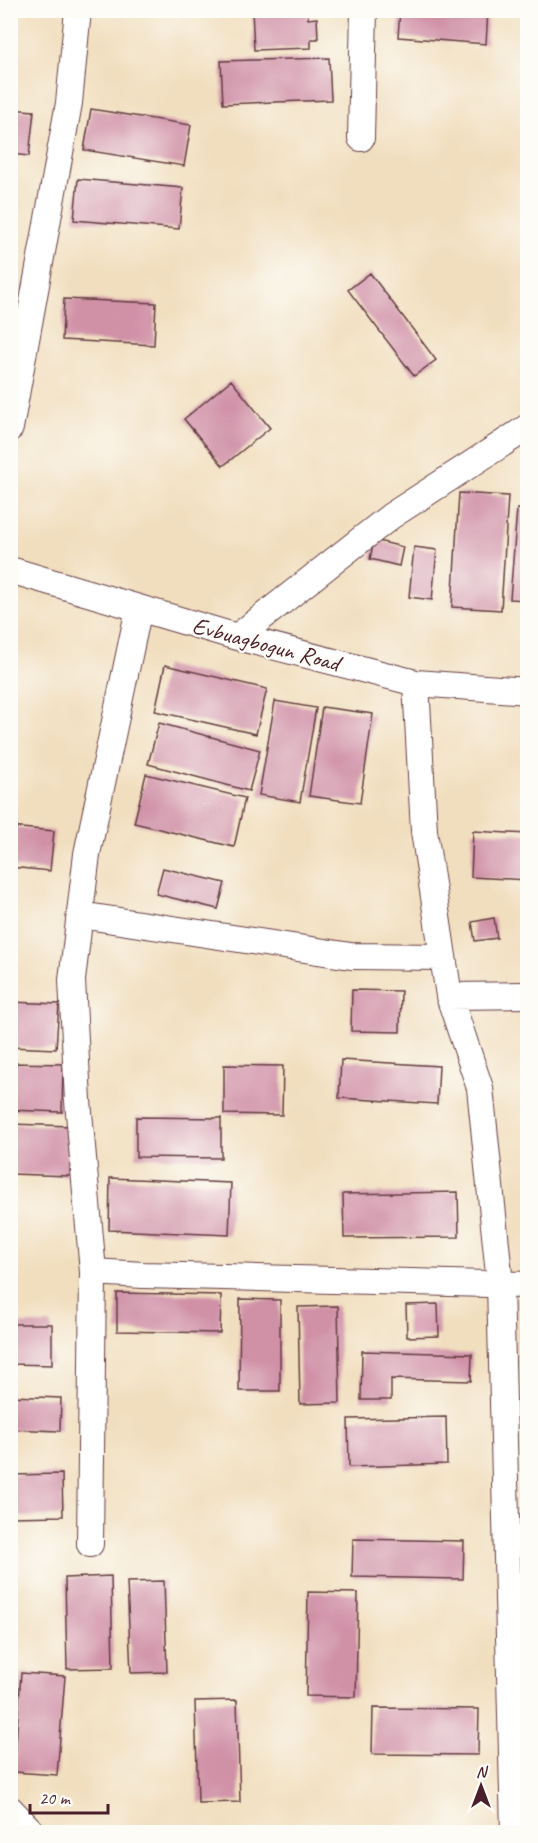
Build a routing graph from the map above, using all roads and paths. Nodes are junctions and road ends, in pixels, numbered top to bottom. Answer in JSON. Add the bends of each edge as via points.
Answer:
{"nodes":[{"id":1,"x":78,"y":10,"type":"edge"},
{"id":2,"x":364,"y":10,"type":"edge"},
{"id":3,"x":361,"y":138,"type":"dead end"},
{"id":4,"x":528,"y":427,"type":"edge"},
{"id":5,"x":10,"y":428,"type":"edge"},
{"id":6,"x":10,"y":570,"type":"edge"},
{"id":7,"x":139,"y":608,"type":"junction"},
{"id":8,"x":237,"y":637,"type":"junction"},
{"id":9,"x":416,"y":683,"type":"junction"},
{"id":10,"x":528,"y":691,"type":"edge"},
{"id":11,"x":80,"y":915,"type":"junction"},
{"id":12,"x":443,"y":957,"type":"junction"},
{"id":13,"x":528,"y":995,"type":"edge"},
{"id":14,"x":449,"y":996,"type":"junction"},
{"id":15,"x":93,"y":1272,"type":"junction"},
{"id":16,"x":500,"y":1284,"type":"junction"},
{"id":17,"x":528,"y":1285,"type":"edge"},
{"id":18,"x":90,"y":1544,"type":"dead end"},
{"id":19,"x":518,"y":1580,"type":"edge"},
{"id":20,"x":10,"y":1809,"type":"edge"},
{"id":21,"x":32,"y":1833,"type":"edge"},
{"id":22,"x":514,"y":1833,"type":"edge"}],
"edges":[{"from":1,"to":5,"type":"street","via":[[69,104]]},
{"from":2,"to":3,"type":"street"},
{"from":4,"to":8,"type":"street","via":[[391,516]]},
{"from":6,"to":7,"type":"street","name":"Evbuagbogun Road"},
{"from":7,"to":8,"type":"street","name":"Evbuagbogun Road"},
{"from":7,"to":11,"type":"street","via":[[87,854]]},
{"from":8,"to":9,"type":"street","name":"Evbuagbogun Road"},
{"from":9,"to":10,"type":"street","name":"Evbuagbogun Road"},
{"from":9,"to":12,"type":"street","via":[[424,831]]},
{"from":11,"to":12,"type":"street","via":[[351,956]]},
{"from":11,"to":15,"type":"street","via":[[72,981]]},
{"from":12,"to":14,"type":"street"},
{"from":13,"to":14,"type":"street"},
{"from":14,"to":16,"type":"street","via":[[480,1088]]},
{"from":15,"to":16,"type":"street"},
{"from":15,"to":18,"type":"street"},
{"from":16,"to":17,"type":"street"},
{"from":16,"to":19,"type":"street"},
{"from":19,"to":22,"type":"street"},
{"from":20,"to":21,"type":"street"}]}
